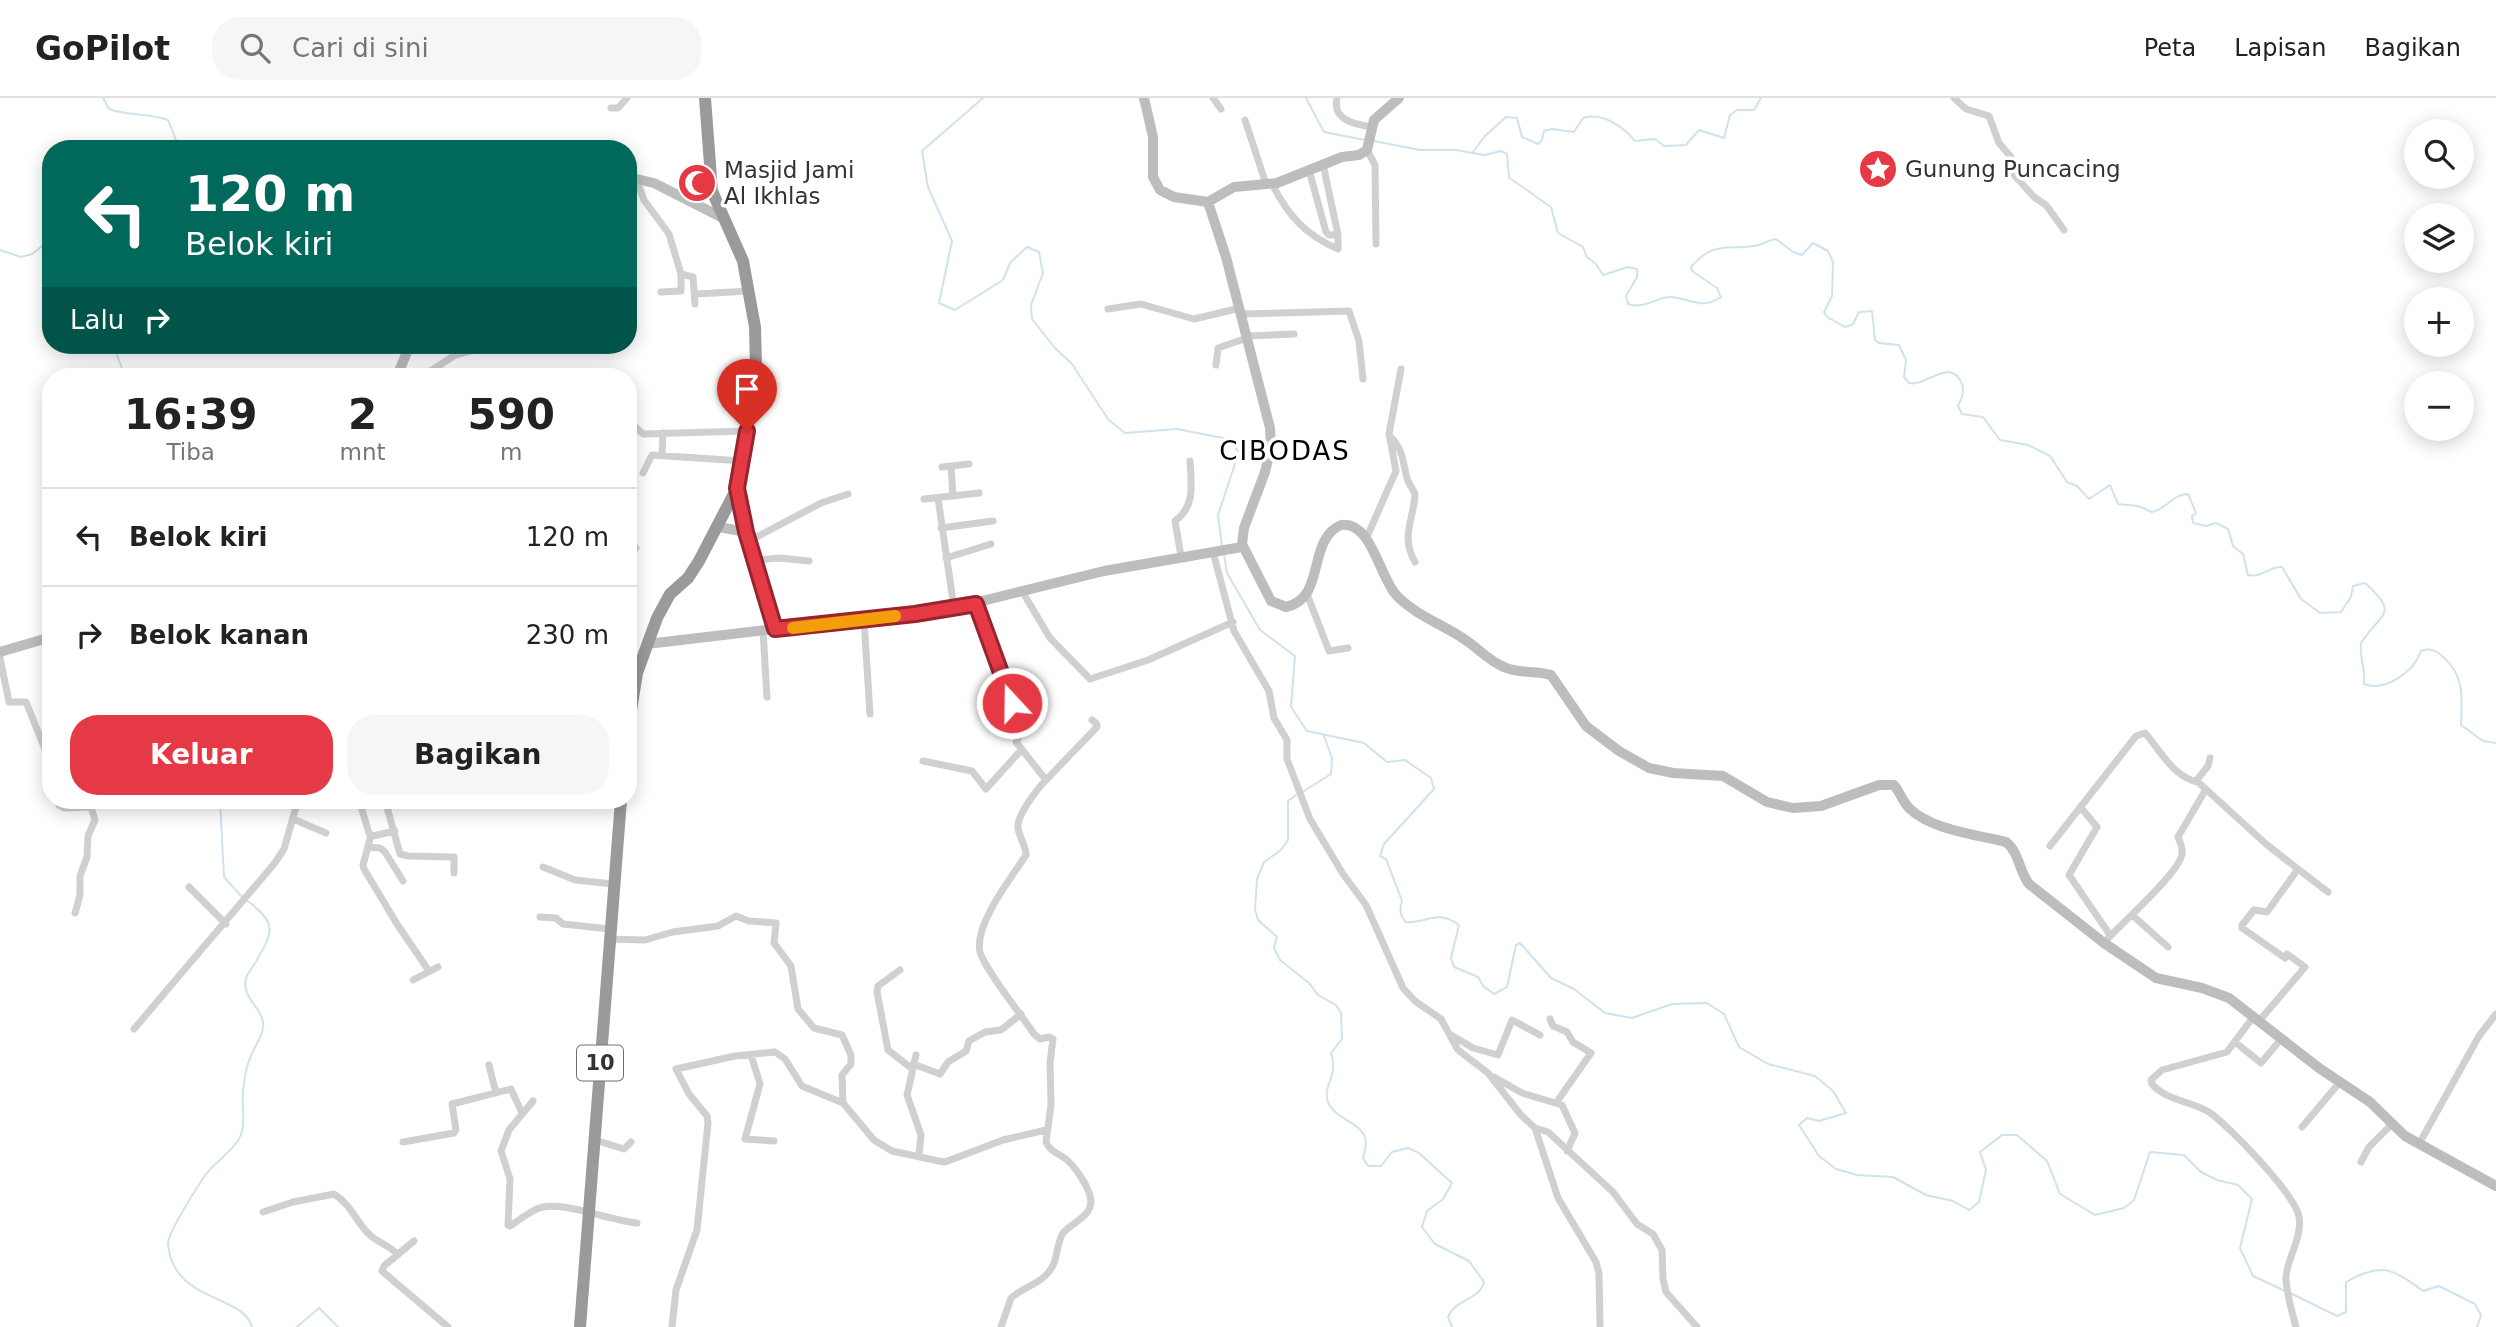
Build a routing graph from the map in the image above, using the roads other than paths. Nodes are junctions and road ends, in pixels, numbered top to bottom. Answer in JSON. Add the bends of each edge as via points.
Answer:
{"nodes":[{"id":1,"x":627,"y":98,"type":"edge"},
{"id":2,"x":705,"y":98,"type":"edge"},
{"id":3,"x":1144,"y":98,"type":"edge"},
{"id":4,"x":1213,"y":98,"type":"edge"},
{"id":5,"x":1337,"y":98,"type":"edge"},
{"id":6,"x":1399,"y":98,"type":"edge"},
{"id":7,"x":1954,"y":98,"type":"edge"},
{"id":8,"x":611,"y":108,"type":"dead end"},
{"id":9,"x":1222,"y":109,"type":"dead end"},
{"id":10,"x":1245,"y":120,"type":"dead end"},
{"id":11,"x":1371,"y":129,"type":"junction"},
{"id":12,"x":1368,"y":148,"type":"junction"},
{"id":13,"x":1323,"y":164,"type":"junction"},
{"id":14,"x":1309,"y":170,"type":"junction"},
{"id":15,"x":637,"y":179,"type":"edge"},
{"id":16,"x":1269,"y":184,"type":"junction"},
{"id":17,"x":637,"y":187,"type":"edge"},
{"id":18,"x":1208,"y":202,"type":"junction"},
{"id":19,"x":723,"y":218,"type":"junction"},
{"id":20,"x":2064,"y":230,"type":"dead end"},
{"id":21,"x":1338,"y":235,"type":"junction"},
{"id":22,"x":1376,"y":244,"type":"dead end"},
{"id":23,"x":681,"y":274,"type":"junction"},
{"id":24,"x":750,"y":291,"type":"junction"},
{"id":25,"x":661,"y":292,"type":"dead end"},
{"id":26,"x":696,"y":294,"type":"junction"},
{"id":27,"x":695,"y":304,"type":"dead end"},
{"id":28,"x":1108,"y":309,"type":"dead end"},
{"id":29,"x":1240,"y":311,"type":"junction"},
{"id":30,"x":1294,"y":334,"type":"dead end"},
{"id":31,"x":1247,"y":337,"type":"junction"},
{"id":32,"x":459,"y":354,"type":"edge"},
{"id":33,"x":455,"y":355,"type":"joint"},
{"id":34,"x":1216,"y":365,"type":"dead end"},
{"id":35,"x":435,"y":368,"type":"edge"},
{"id":36,"x":1401,"y":369,"type":"dead end"},
{"id":37,"x":1363,"y":379,"type":"dead end"},
{"id":38,"x":637,"y":428,"type":"edge"},
{"id":39,"x":747,"y":431,"type":"junction"},
{"id":40,"x":663,"y":433,"type":"junction"},
{"id":41,"x":1389,"y":434,"type":"junction"},
{"id":42,"x":662,"y":455,"type":"junction"},
{"id":43,"x":743,"y":461,"type":"junction"},
{"id":44,"x":1190,"y":461,"type":"dead end"},
{"id":45,"x":969,"y":464,"type":"dead end"},
{"id":46,"x":951,"y":466,"type":"junction"},
{"id":47,"x":942,"y":467,"type":"dead end"},
{"id":48,"x":643,"y":473,"type":"dead end"},
{"id":49,"x":737,"y":488,"type":"junction"},
{"id":50,"x":979,"y":493,"type":"dead end"},
{"id":51,"x":848,"y":494,"type":"dead end"},
{"id":52,"x":953,"y":496,"type":"junction"},
{"id":53,"x":937,"y":498,"type":"junction"},
{"id":54,"x":924,"y":499,"type":"dead end"},
{"id":55,"x":993,"y":521,"type":"dead end"},
{"id":56,"x":719,"y":527,"type":"junction"},
{"id":57,"x":941,"y":528,"type":"junction"},
{"id":58,"x":748,"y":536,"type":"junction"},
{"id":59,"x":1366,"y":539,"type":"junction"},
{"id":60,"x":991,"y":544,"type":"dead end"},
{"id":61,"x":1236,"y":549,"type":"junction"},
{"id":62,"x":1215,"y":551,"type":"junction"},
{"id":63,"x":1181,"y":556,"type":"junction"},
{"id":64,"x":946,"y":558,"type":"junction"},
{"id":65,"x":755,"y":560,"type":"junction"},
{"id":66,"x":809,"y":561,"type":"dead end"},
{"id":67,"x":1415,"y":562,"type":"dead end"},
{"id":68,"x":1022,"y":591,"type":"junction"},
{"id":69,"x":1307,"y":594,"type":"junction"},
{"id":70,"x":976,"y":604,"type":"junction"},
{"id":71,"x":954,"y":608,"type":"junction"},
{"id":72,"x":864,"y":620,"type":"junction"},
{"id":73,"x":1226,"y":625,"type":"junction"},
{"id":74,"x":769,"y":630,"type":"junction"},
{"id":75,"x":42,"y":640,"type":"edge"},
{"id":76,"x":647,"y":644,"type":"junction"},
{"id":77,"x":1348,"y":648,"type":"dead end"},
{"id":78,"x":0,"y":652,"type":"edge"},
{"id":79,"x":0,"y":658,"type":"edge"},
{"id":80,"x":637,"y":673,"type":"edge"},
{"id":81,"x":767,"y":697,"type":"dead end"},
{"id":82,"x":870,"y":714,"type":"dead end"},
{"id":83,"x":1092,"y":720,"type":"dead end"},
{"id":84,"x":42,"y":742,"type":"edge"},
{"id":85,"x":1022,"y":749,"type":"junction"},
{"id":86,"x":2210,"y":758,"type":"dead end"},
{"id":87,"x":923,"y":761,"type":"dead end"},
{"id":88,"x":1046,"y":780,"type":"junction"},
{"id":89,"x":2196,"y":781,"type":"junction"},
{"id":90,"x":2206,"y":789,"type":"junction"},
{"id":91,"x":92,"y":809,"type":"edge"},
{"id":92,"x":296,"y":809,"type":"edge"},
{"id":93,"x":362,"y":809,"type":"edge"},
{"id":94,"x":388,"y":809,"type":"edge"},
{"id":95,"x":620,"y":809,"type":"edge"},
{"id":96,"x":2081,"y":809,"type":"junction"},
{"id":97,"x":293,"y":819,"type":"junction"},
{"id":98,"x":395,"y":831,"type":"junction"},
{"id":99,"x":326,"y":833,"type":"dead end"},
{"id":100,"x":371,"y":835,"type":"junction"},
{"id":101,"x":2050,"y":846,"type":"dead end"},
{"id":102,"x":368,"y":847,"type":"junction"},
{"id":103,"x":400,"y":854,"type":"junction"},
{"id":104,"x":543,"y":867,"type":"dead end"},
{"id":105,"x":395,"y":868,"type":"junction"},
{"id":106,"x":2298,"y":869,"type":"junction"},
{"id":107,"x":454,"y":873,"type":"dead end"},
{"id":108,"x":403,"y":881,"type":"dead end"},
{"id":109,"x":613,"y":884,"type":"junction"},
{"id":110,"x":189,"y":887,"type":"dead end"},
{"id":111,"x":2328,"y":892,"type":"dead end"},
{"id":112,"x":75,"y":913,"type":"dead end"},
{"id":113,"x":2132,"y":915,"type":"junction"},
{"id":114,"x":540,"y":916,"type":"dead end"},
{"id":115,"x":226,"y":923,"type":"junction"},
{"id":116,"x":609,"y":934,"type":"junction"},
{"id":117,"x":2107,"y":939,"type":"junction"},
{"id":118,"x":2168,"y":947,"type":"dead end"},
{"id":119,"x":438,"y":967,"type":"dead end"},
{"id":120,"x":900,"y":970,"type":"dead end"},
{"id":121,"x":429,"y":971,"type":"junction"},
{"id":122,"x":413,"y":979,"type":"dead end"},
{"id":123,"x":1021,"y":1014,"type":"junction"},
{"id":124,"x":2496,"y":1014,"type":"edge"},
{"id":125,"x":2257,"y":1018,"type":"junction"},
{"id":126,"x":1550,"y":1019,"type":"dead end"},
{"id":127,"x":134,"y":1029,"type":"dead end"},
{"id":128,"x":1448,"y":1033,"type":"junction"},
{"id":129,"x":1540,"y":1035,"type":"dead end"},
{"id":130,"x":2282,"y":1038,"type":"junction"},
{"id":131,"x":2235,"y":1042,"type":"junction"},
{"id":132,"x":751,"y":1055,"type":"junction"},
{"id":133,"x":916,"y":1055,"type":"dead end"},
{"id":134,"x":489,"y":1065,"type":"dead end"},
{"id":135,"x":912,"y":1066,"type":"junction"},
{"id":136,"x":1488,"y":1073,"type":"junction"},
{"id":137,"x":2340,"y":1082,"type":"junction"},
{"id":138,"x":496,"y":1093,"type":"junction"},
{"id":139,"x":533,"y":1101,"type":"dead end"},
{"id":140,"x":843,"y":1103,"type":"junction"},
{"id":141,"x":1556,"y":1103,"type":"junction"},
{"id":142,"x":522,"y":1113,"type":"junction"},
{"id":143,"x":2392,"y":1124,"type":"junction"},
{"id":144,"x":2302,"y":1127,"type":"dead end"},
{"id":145,"x":1535,"y":1128,"type":"junction"},
{"id":146,"x":1046,"y":1130,"type":"junction"},
{"id":147,"x":595,"y":1140,"type":"junction"},
{"id":148,"x":403,"y":1142,"type":"dead end"},
{"id":149,"x":631,"y":1142,"type":"dead end"},
{"id":150,"x":774,"y":1142,"type":"dead end"},
{"id":151,"x":2419,"y":1144,"type":"junction"},
{"id":152,"x":1567,"y":1151,"type":"junction"},
{"id":153,"x":919,"y":1156,"type":"junction"},
{"id":154,"x":2361,"y":1162,"type":"dead end"},
{"id":155,"x":2496,"y":1186,"type":"edge"},
{"id":156,"x":589,"y":1212,"type":"junction"},
{"id":157,"x":263,"y":1213,"type":"dead end"},
{"id":158,"x":637,"y":1223,"type":"dead end"},
{"id":159,"x":414,"y":1241,"type":"dead end"},
{"id":160,"x":398,"y":1255,"type":"junction"},
{"id":161,"x":448,"y":1327,"type":"edge"},
{"id":162,"x":580,"y":1327,"type":"edge"},
{"id":163,"x":671,"y":1327,"type":"edge"},
{"id":164,"x":1000,"y":1327,"type":"edge"},
{"id":165,"x":1600,"y":1327,"type":"edge"},
{"id":166,"x":1697,"y":1327,"type":"edge"},
{"id":167,"x":2296,"y":1327,"type":"edge"}],
"edges":[{"from":1,"to":8,"type":"street","via":[[618,108]]},
{"from":2,"to":19,"type":"highway","via":[[712,191]]},
{"from":3,"to":18,"type":"main road","via":[[1151,125],[1153,177],[1160,190]]},
{"from":4,"to":9,"type":"street"},
{"from":5,"to":11,"type":"street","via":[[1341,117]]},
{"from":6,"to":11,"type":"main road","via":[[1374,120]]},
{"from":7,"to":20,"type":"street","via":[[1966,109],[1989,116],[1999,143],[2011,157],[2014,175]]},
{"from":10,"to":16,"type":"street"},
{"from":11,"to":12,"type":"main road"},
{"from":12,"to":13,"type":"main road"},
{"from":12,"to":22,"type":"street","via":[[1375,165]]},
{"from":13,"to":14,"type":"main road"},
{"from":13,"to":21,"type":"street"},
{"from":14,"to":16,"type":"main road"},
{"from":14,"to":21,"type":"street","via":[[1326,232]]},
{"from":15,"to":19,"type":"main road"},
{"from":16,"to":18,"type":"main road","via":[[1238,186]]},
{"from":16,"to":21,"type":"street","via":[[1302,228],[1338,249]]},
{"from":17,"to":23,"type":"street","via":[[669,234]]},
{"from":18,"to":29,"type":"main road"},
{"from":19,"to":24,"type":"highway","via":[[743,261]]},
{"from":23,"to":25,"type":"street","via":[[681,291]]},
{"from":23,"to":26,"type":"street","via":[[692,276]]},
{"from":24,"to":26,"type":"street"},
{"from":24,"to":39,"type":"highway","via":[[757,355]]},
{"from":26,"to":27,"type":"street"},
{"from":28,"to":29,"type":"street","via":[[1147,305],[1194,319]]},
{"from":29,"to":31,"type":"main road"},
{"from":29,"to":37,"type":"street","via":[[1349,311],[1359,341]]},
{"from":30,"to":31,"type":"street"},
{"from":31,"to":34,"type":"street","via":[[1218,348]]},
{"from":31,"to":61,"type":"main road","via":[[1271,447],[1254,508]]},
{"from":32,"to":33,"type":"street"},
{"from":33,"to":35,"type":"street"},
{"from":36,"to":41,"type":"street"},
{"from":38,"to":40,"type":"street","via":[[643,434]]},
{"from":39,"to":40,"type":"street"},
{"from":39,"to":43,"type":"highway"},
{"from":40,"to":42,"type":"street"},
{"from":41,"to":59,"type":"street","via":[[1396,471]]},
{"from":41,"to":67,"type":"street","via":[[1401,452],[1415,494],[1407,534]]},
{"from":42,"to":43,"type":"street"},
{"from":42,"to":48,"type":"street","via":[[650,456]]},
{"from":43,"to":49,"type":"highway"},
{"from":44,"to":63,"type":"street","via":[[1191,496],[1175,521]]},
{"from":45,"to":46,"type":"street"},
{"from":46,"to":47,"type":"street"},
{"from":46,"to":52,"type":"street"},
{"from":49,"to":56,"type":"highway"},
{"from":49,"to":58,"type":"main road"},
{"from":50,"to":52,"type":"street"},
{"from":51,"to":58,"type":"street"},
{"from":52,"to":53,"type":"street"},
{"from":53,"to":54,"type":"street"},
{"from":53,"to":57,"type":"street"},
{"from":55,"to":57,"type":"street"},
{"from":56,"to":58,"type":"main road"},
{"from":56,"to":76,"type":"highway","via":[[688,578],[663,605]]},
{"from":57,"to":64,"type":"street"},
{"from":58,"to":65,"type":"main road"},
{"from":59,"to":69,"type":"main road","via":[[1346,524],[1330,531]]},
{"from":59,"to":117,"type":"main road","via":[[1396,595],[1505,667],[1551,675],[1586,726],[1634,761],[1663,771],[1723,776],[1767,802],[1793,808],[1831,803],[1890,784],[1911,810],[1929,820],[2011,845],[2029,884]]},
{"from":60,"to":64,"type":"street"},
{"from":61,"to":62,"type":"main road"},
{"from":61,"to":69,"type":"main road","via":[[1271,601],[1286,607]]},
{"from":62,"to":63,"type":"main road"},
{"from":62,"to":73,"type":"street"},
{"from":63,"to":68,"type":"main road"},
{"from":64,"to":71,"type":"street"},
{"from":65,"to":66,"type":"street"},
{"from":65,"to":74,"type":"main road"},
{"from":68,"to":70,"type":"main road"},
{"from":68,"to":73,"type":"street","via":[[1050,638],[1090,679],[1148,660]]},
{"from":69,"to":77,"type":"street","via":[[1329,651]]},
{"from":70,"to":71,"type":"main road"},
{"from":70,"to":85,"type":"street","via":[[1025,726],[1015,740]]},
{"from":71,"to":72,"type":"main road"},
{"from":72,"to":74,"type":"main road"},
{"from":72,"to":82,"type":"street"},
{"from":73,"to":128,"type":"street","via":[[1270,694],[1287,740],[1287,759],[1310,819],[1366,905],[1403,988],[1436,1014]]},
{"from":74,"to":76,"type":"main road"},
{"from":74,"to":81,"type":"street"},
{"from":75,"to":78,"type":"main road"},
{"from":76,"to":80,"type":"highway"},
{"from":79,"to":84,"type":"street","via":[[9,702],[26,702]]},
{"from":83,"to":88,"type":"street","via":[[1097,727]]},
{"from":85,"to":87,"type":"street","via":[[986,789],[972,771]]},
{"from":85,"to":88,"type":"street"},
{"from":86,"to":89,"type":"street"},
{"from":88,"to":123,"type":"street","via":[[1020,818],[1018,828],[1026,855],[996,902],[979,945],[987,965]]},
{"from":89,"to":90,"type":"street"},
{"from":89,"to":96,"type":"street","via":[[2173,768],[2141,733]]},
{"from":90,"to":106,"type":"street"},
{"from":90,"to":113,"type":"street","via":[[2178,837],[2181,858]]},
{"from":91,"to":112,"type":"street","via":[[95,820],[79,876]]},
{"from":92,"to":97,"type":"street"},
{"from":93,"to":100,"type":"street"},
{"from":94,"to":98,"type":"street"},
{"from":95,"to":109,"type":"highway","number":"10"},
{"from":96,"to":101,"type":"street"},
{"from":96,"to":117,"type":"street","via":[[2097,827],[2069,875]]},
{"from":97,"to":99,"type":"street"},
{"from":97,"to":115,"type":"street","via":[[284,849]]},
{"from":98,"to":100,"type":"street"},
{"from":98,"to":103,"type":"street"},
{"from":100,"to":102,"type":"street"},
{"from":102,"to":105,"type":"street","via":[[380,848]]},
{"from":102,"to":121,"type":"street","via":[[364,869]]},
{"from":103,"to":105,"type":"street"},
{"from":103,"to":107,"type":"street","via":[[454,856]]},
{"from":104,"to":109,"type":"street","via":[[575,880]]},
{"from":105,"to":108,"type":"street"},
{"from":106,"to":111,"type":"street"},
{"from":106,"to":125,"type":"street","via":[[2267,912],[2254,910],[2242,925],[2285,958],[2287,954],[2305,967]]},
{"from":109,"to":116,"type":"highway","number":"10"},
{"from":110,"to":115,"type":"street"},
{"from":113,"to":117,"type":"street"},
{"from":113,"to":118,"type":"street"},
{"from":114,"to":116,"type":"street"},
{"from":115,"to":127,"type":"street"},
{"from":116,"to":140,"type":"street","via":[[645,940],[718,926],[736,916],[776,923],[774,943],[791,966],[798,1009],[814,1028],[842,1035],[852,1055],[842,1075]]},
{"from":116,"to":147,"type":"highway","number":"10"},
{"from":117,"to":125,"type":"main road","via":[[2156,978],[2223,995]]},
{"from":119,"to":121,"type":"street"},
{"from":120,"to":135,"type":"street","via":[[878,986],[877,992],[889,1053]]},
{"from":121,"to":122,"type":"street"},
{"from":123,"to":135,"type":"street","via":[[1001,1030],[969,1041],[966,1051],[948,1062],[940,1074]]},
{"from":123,"to":146,"type":"street","via":[[1037,1038],[1053,1039]]},
{"from":124,"to":151,"type":"street"},
{"from":125,"to":130,"type":"main road"},
{"from":125,"to":131,"type":"street"},
{"from":126,"to":141,"type":"street","via":[[1553,1026],[1591,1052]]},
{"from":128,"to":129,"type":"street","via":[[1473,1048],[1498,1055],[1512,1020]]},
{"from":128,"to":136,"type":"street","via":[[1463,1056]]},
{"from":130,"to":131,"type":"street","via":[[2261,1063]]},
{"from":130,"to":137,"type":"main road"},
{"from":131,"to":167,"type":"street","via":[[2227,1052],[2162,1070],[2151,1080],[2164,1093],[2209,1113],[2250,1150],[2291,1201],[2300,1220],[2286,1277]]},
{"from":132,"to":140,"type":"street","via":[[775,1052],[802,1086]]},
{"from":132,"to":150,"type":"street","via":[[760,1084],[745,1139]]},
{"from":132,"to":163,"type":"street","via":[[676,1069],[708,1122],[697,1230],[676,1290]]},
{"from":133,"to":135,"type":"street"},
{"from":134,"to":138,"type":"street"},
{"from":135,"to":153,"type":"street","via":[[907,1095],[921,1135]]},
{"from":136,"to":141,"type":"street","via":[[1522,1093]]},
{"from":136,"to":145,"type":"street"},
{"from":137,"to":143,"type":"main road"},
{"from":137,"to":144,"type":"street"},
{"from":138,"to":142,"type":"street","via":[[513,1090]]},
{"from":138,"to":148,"type":"street","via":[[452,1104],[454,1133]]},
{"from":139,"to":142,"type":"street"},
{"from":140,"to":153,"type":"street","via":[[874,1140],[892,1151]]},
{"from":141,"to":152,"type":"street","via":[[1564,1108],[1575,1133]]},
{"from":142,"to":156,"type":"street","via":[[501,1152],[510,1179],[508,1224],[541,1207]]},
{"from":143,"to":151,"type":"main road"},
{"from":143,"to":154,"type":"street"},
{"from":145,"to":152,"type":"street","via":[[1548,1132]]},
{"from":145,"to":165,"type":"street","via":[[1558,1198],[1596,1262]]},
{"from":146,"to":153,"type":"street","via":[[945,1162]]},
{"from":146,"to":164,"type":"street","via":[[1048,1147],[1077,1172],[1091,1197],[1090,1206],[1061,1236],[1057,1257],[1046,1275],[1011,1298]]},
{"from":147,"to":149,"type":"street","via":[[624,1149]]},
{"from":147,"to":156,"type":"highway","number":"10"},
{"from":151,"to":155,"type":"main road"},
{"from":152,"to":166,"type":"street","via":[[1613,1192],[1637,1224],[1653,1234],[1662,1250],[1666,1292]]},
{"from":156,"to":158,"type":"street"},
{"from":156,"to":162,"type":"highway","number":"10"},
{"from":157,"to":160,"type":"street","via":[[334,1194],[349,1205],[369,1234]]},
{"from":159,"to":160,"type":"street"},
{"from":160,"to":161,"type":"street","via":[[382,1271]]}]}
